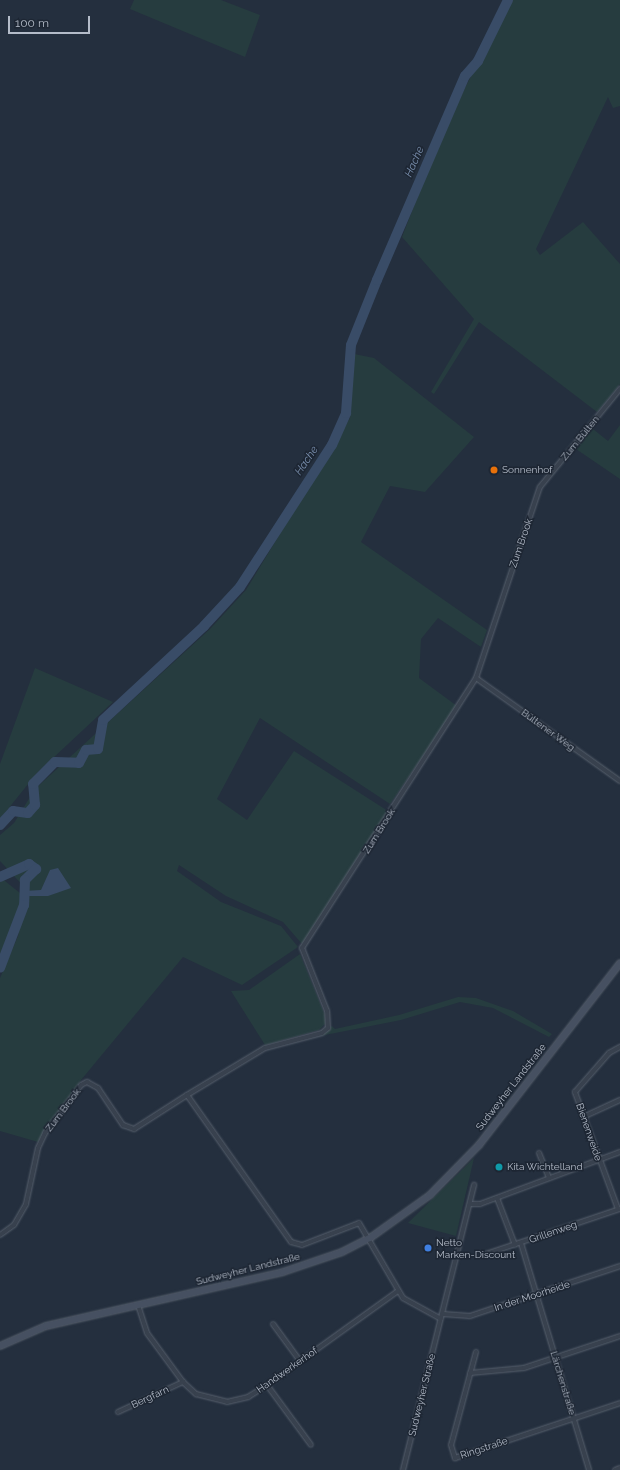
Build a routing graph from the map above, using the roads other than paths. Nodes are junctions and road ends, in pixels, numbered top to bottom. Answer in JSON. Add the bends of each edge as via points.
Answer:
{"nodes":[{"id":1,"x":620,"y":389,"type":"edge"},
{"id":2,"x":540,"y":487,"type":"joint"},
{"id":3,"x":476,"y":678,"type":"junction"},
{"id":4,"x":620,"y":781,"type":"edge"},
{"id":5,"x":620,"y":963,"type":"edge"},
{"id":6,"x":620,"y":1047,"type":"edge"},
{"id":7,"x":187,"y":1095,"type":"junction"},
{"id":8,"x":620,"y":1100,"type":"edge"},
{"id":9,"x":583,"y":1117,"type":"junction"},
{"id":10,"x":620,"y":1152,"type":"edge"},
{"id":11,"x":539,"y":1153,"type":"dead end"},
{"id":12,"x":598,"y":1160,"type":"junction"},
{"id":13,"x":549,"y":1178,"type":"junction"},
{"id":14,"x":474,"y":1185,"type":"dead end"},
{"id":15,"x":497,"y":1198,"type":"junction"},
{"id":16,"x":471,"y":1204,"type":"junction"},
{"id":17,"x":619,"y":1209,"type":"edge"},
{"id":18,"x":0,"y":1235,"type":"edge"},
{"id":19,"x":370,"y":1238,"type":"junction"},
{"id":20,"x":520,"y":1243,"type":"junction"},
{"id":21,"x":515,"y":1245,"type":"junction"},
{"id":22,"x":486,"y":1254,"type":"dead end"},
{"id":23,"x":620,"y":1266,"type":"edge"},
{"id":24,"x":398,"y":1291,"type":"junction"},
{"id":25,"x":538,"y":1295,"type":"junction"},
{"id":26,"x":138,"y":1305,"type":"junction"},
{"id":27,"x":443,"y":1314,"type":"junction"},
{"id":28,"x":441,"y":1319,"type":"junction"},
{"id":29,"x":273,"y":1324,"type":"dead end"},
{"id":30,"x":620,"y":1336,"type":"edge"},
{"id":31,"x":0,"y":1346,"type":"edge"},
{"id":32,"x":476,"y":1352,"type":"dead end"},
{"id":33,"x":556,"y":1358,"type":"junction"},
{"id":34,"x":300,"y":1361,"type":"junction"},
{"id":35,"x":470,"y":1373,"type":"junction"},
{"id":36,"x":182,"y":1382,"type":"junction"},
{"id":37,"x":267,"y":1385,"type":"junction"},
{"id":38,"x":620,"y":1403,"type":"edge"},
{"id":39,"x":118,"y":1412,"type":"dead end"},
{"id":40,"x":574,"y":1419,"type":"junction"},
{"id":41,"x":311,"y":1445,"type":"dead end"},
{"id":42,"x":620,"y":1468,"type":"edge"},
{"id":43,"x":403,"y":1470,"type":"edge"},
{"id":44,"x":589,"y":1470,"type":"edge"},
{"id":45,"x":615,"y":1470,"type":"edge"}],
"edges":[{"from":1,"to":2,"type":"street","name":"Zum Bülten"},
{"from":2,"to":3,"type":"street","name":"Zum Brook"},
{"from":3,"to":4,"type":"street","name":"Bültener Weg"},
{"from":3,"to":7,"type":"street","name":"Zum Brook","via":[[302,948],[327,1012],[328,1028],[322,1033],[265,1048]]},
{"from":5,"to":19,"type":"main road","name":"Sudweyher Landstraße","via":[[479,1145],[430,1195]]},
{"from":6,"to":9,"type":"street","name":"Bienenweide","via":[[609,1053],[575,1092]]},
{"from":7,"to":18,"type":"street","name":"Zum Brook","via":[[134,1129],[123,1125],[98,1088],[88,1082],[81,1085],[45,1133],[38,1148],[26,1204],[14,1225]]},
{"from":7,"to":19,"type":"street","via":[[291,1242],[302,1245],[353,1222],[359,1223]]},
{"from":8,"to":9,"type":"street"},
{"from":9,"to":12,"type":"street","name":"Bienenweide"},
{"from":10,"to":12,"type":"street"},
{"from":11,"to":13,"type":"street"},
{"from":12,"to":13,"type":"street"},
{"from":12,"to":17,"type":"street","name":"Bienenweide"},
{"from":13,"to":15,"type":"street"},
{"from":14,"to":16,"type":"street","name":"Sudweyher Straße"},
{"from":15,"to":16,"type":"street"},
{"from":15,"to":21,"type":"street"},
{"from":16,"to":27,"type":"street","name":"Sudweyher Straße"},
{"from":17,"to":20,"type":"street","name":"Grillenweg"},
{"from":19,"to":24,"type":"street"},
{"from":19,"to":26,"type":"main road","name":"Sudweyher Landstraße","via":[[342,1252],[283,1272]]},
{"from":20,"to":21,"type":"street","name":"Grillenweg"},
{"from":20,"to":25,"type":"street","name":"Lärchenstraße"},
{"from":21,"to":22,"type":"street","name":"Grillenweg"},
{"from":23,"to":25,"type":"street","name":"In der Moorheide"},
{"from":24,"to":28,"type":"street","via":[[411,1305]]},
{"from":24,"to":34,"type":"street","name":"Handwerkerhof"},
{"from":25,"to":27,"type":"street","name":"In der Moorheide","via":[[467,1317]]},
{"from":25,"to":33,"type":"street","name":"Lärchenstraße"},
{"from":26,"to":31,"type":"main road","name":"Sudweyher Landstraße","via":[[46,1326]]},
{"from":26,"to":36,"type":"street","name":"Handwerkerhof","via":[[147,1333]]},
{"from":27,"to":28,"type":"street","name":"Sudweyher Straße"},
{"from":28,"to":43,"type":"street","name":"Sudweyher Straße"},
{"from":29,"to":34,"type":"street"},
{"from":30,"to":33,"type":"street"},
{"from":32,"to":35,"type":"street","name":"Ringstraße"},
{"from":33,"to":35,"type":"street","via":[[505,1372]]},
{"from":33,"to":40,"type":"street","name":"Lärchenstraße"},
{"from":34,"to":37,"type":"street","name":"Handwerkerhof"},
{"from":35,"to":40,"type":"street","name":"Ringstraße","via":[[451,1445],[456,1458]]},
{"from":36,"to":37,"type":"street","name":"Handwerkerhof","via":[[201,1396],[227,1402],[248,1397]]},
{"from":36,"to":39,"type":"street","name":"Bergfarn"},
{"from":37,"to":41,"type":"street"},
{"from":38,"to":40,"type":"street"},
{"from":40,"to":44,"type":"street","name":"Lärchenstraße"},
{"from":42,"to":45,"type":"street"}]}
